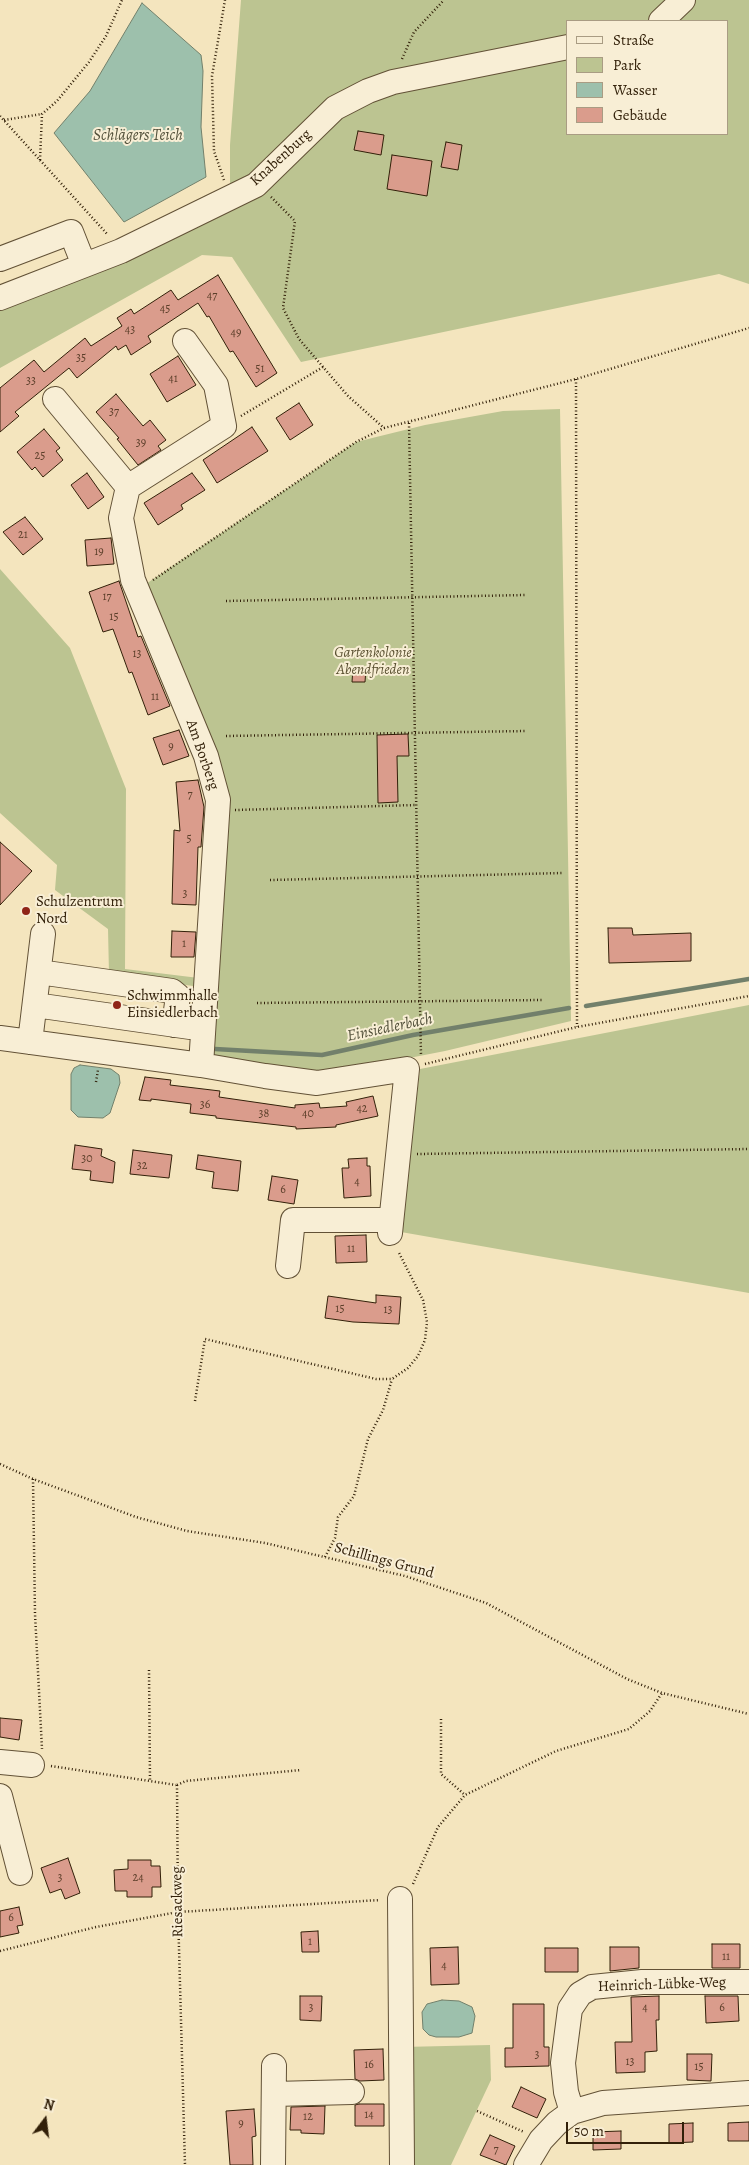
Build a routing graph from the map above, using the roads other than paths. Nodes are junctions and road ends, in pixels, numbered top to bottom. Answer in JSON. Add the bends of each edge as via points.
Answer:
{"nodes":[{"id":1,"x":683,"y":0,"type":"edge"},
{"id":2,"x":662,"y":20,"type":"edge"},
{"id":3,"x":566,"y":47,"type":"edge"},
{"id":4,"x":0,"y":259,"type":"edge"},
{"id":5,"x":84,"y":266,"type":"junction"},
{"id":6,"x":0,"y":298,"type":"edge"},
{"id":7,"x":185,"y":341,"type":"dead end"},
{"id":8,"x":55,"y":399,"type":"dead end"},
{"id":9,"x":128,"y":487,"type":"junction"},
{"id":10,"x":43,"y":934,"type":"dead end"},
{"id":11,"x":38,"y":972,"type":"junction"},
{"id":12,"x":35,"y":1005,"type":"junction"},
{"id":13,"x":174,"y":1025,"type":"junction"},
{"id":14,"x":204,"y":1029,"type":"junction"},
{"id":15,"x":0,"y":1038,"type":"edge"},
{"id":16,"x":30,"y":1042,"type":"junction"},
{"id":17,"x":202,"y":1065,"type":"junction"},
{"id":18,"x":288,"y":1266,"type":"dead end"},
{"id":19,"x":37,"y":1757,"type":"road end"},
{"id":20,"x":0,"y":1762,"type":"edge"},
{"id":21,"x":0,"y":1796,"type":"edge"},
{"id":22,"x":20,"y":1873,"type":"dead end"},
{"id":23,"x":400,"y":1899,"type":"road end"},
{"id":24,"x":749,"y":1982,"type":"edge"},
{"id":25,"x":274,"y":2066,"type":"dead end"},
{"id":26,"x":352,"y":2092,"type":"dead end"},
{"id":27,"x":749,"y":2093,"type":"edge"},
{"id":28,"x":274,"y":2094,"type":"junction"},
{"id":29,"x":572,"y":2112,"type":"junction"},
{"id":30,"x":273,"y":2165,"type":"edge"},
{"id":31,"x":402,"y":2165,"type":"edge"},
{"id":32,"x":526,"y":2165,"type":"edge"}],
"edges":[{"from":1,"to":2,"type":"street"},
{"from":3,"to":5,"type":"street","name":"Knabenburg","via":[[393,82],[368,91],[335,108],[256,184]]},
{"from":4,"to":5,"type":"street","via":[[71,232]]},
{"from":5,"to":6,"type":"street","name":"Knabenburg"},
{"from":7,"to":9,"type":"street","via":[[216,386],[224,426]]},
{"from":8,"to":9,"type":"street"},
{"from":9,"to":14,"type":"street","name":"Am Borberg","via":[[121,518],[133,580],[206,756],[218,800]]},
{"from":10,"to":11,"type":"street"},
{"from":11,"to":12,"type":"street"},
{"from":11,"to":13,"type":"street","via":[[172,991],[178,996]]},
{"from":12,"to":13,"type":"street"},
{"from":12,"to":16,"type":"street"},
{"from":13,"to":14,"type":"street"},
{"from":14,"to":17,"type":"street","name":"Am Borberg"},
{"from":15,"to":16,"type":"street"},
{"from":16,"to":17,"type":"street"},
{"from":17,"to":18,"type":"street","via":[[317,1083],[414,1067],[398,1154],[391,1227],[294,1220]]},
{"from":19,"to":20,"type":"street"},
{"from":21,"to":22,"type":"street"},
{"from":23,"to":31,"type":"street"},
{"from":24,"to":29,"type":"street","name":"Heinrich-Lübke-Weg","via":[[642,1982],[592,1986],[580,1994],[570,2009],[563,2063]]},
{"from":25,"to":28,"type":"street"},
{"from":26,"to":28,"type":"street"},
{"from":27,"to":29,"type":"street","via":[[603,2103]]},
{"from":28,"to":30,"type":"street"},
{"from":29,"to":32,"type":"street","via":[[541,2140]]}]}
